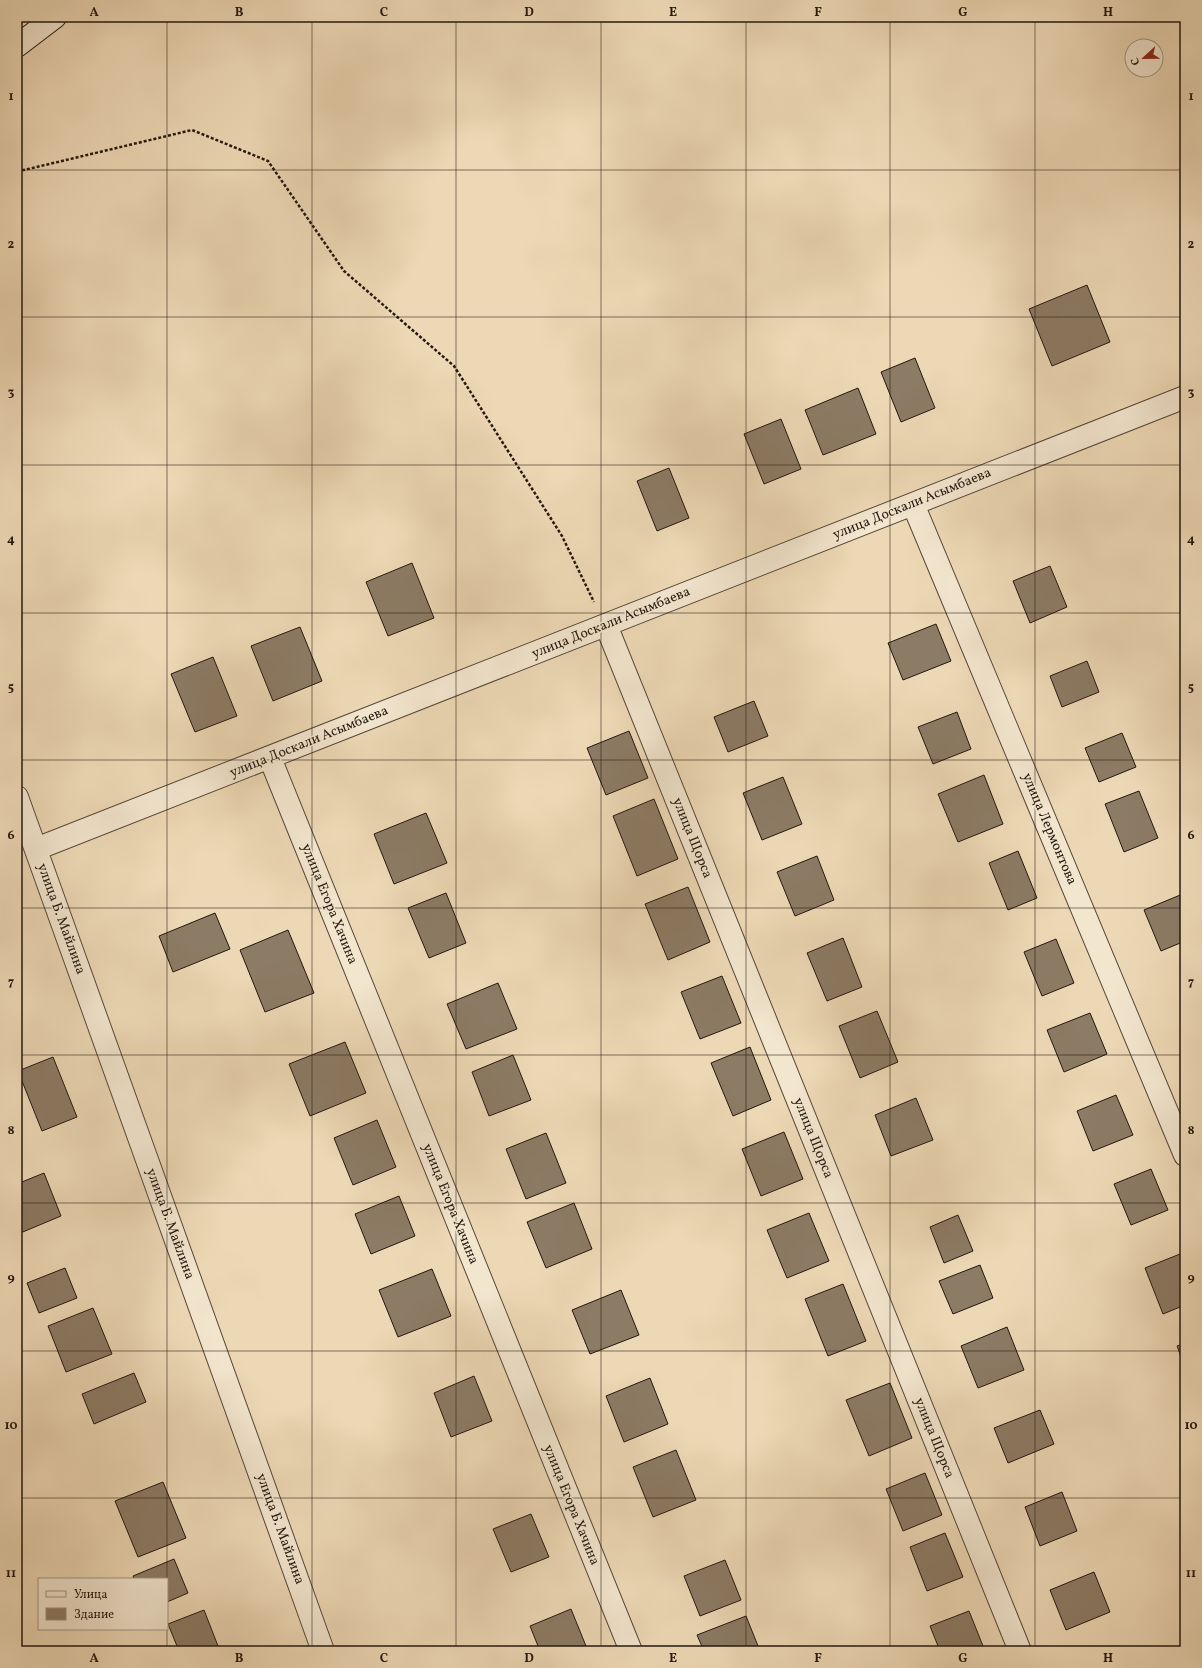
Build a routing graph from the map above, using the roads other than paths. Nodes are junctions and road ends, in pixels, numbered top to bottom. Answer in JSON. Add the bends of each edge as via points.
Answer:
{"nodes":[{"id":1,"x":55,"y":17,"type":"edge"},
{"id":2,"x":17,"y":46,"type":"edge"},
{"id":3,"x":1185,"y":397,"type":"edge"},
{"id":4,"x":913,"y":504,"type":"junction"},
{"id":5,"x":606,"y":625,"type":"junction"},
{"id":6,"x":270,"y":758,"type":"junction"},
{"id":7,"x":17,"y":797,"type":"edge"},
{"id":8,"x":36,"y":849,"type":"junction"},
{"id":9,"x":1185,"y":1155,"type":"edge"},
{"id":10,"x":323,"y":1651,"type":"edge"},
{"id":11,"x":631,"y":1651,"type":"edge"},
{"id":12,"x":1020,"y":1651,"type":"edge"}],
"edges":[{"from":1,"to":2,"type":"street"},
{"from":3,"to":4,"type":"street","name":"улица Доскали Асымбаева"},
{"from":4,"to":5,"type":"street","name":"улица Доскали Асымбаева"},
{"from":4,"to":9,"type":"street","name":"улица Лермонтова"},
{"from":5,"to":6,"type":"street","name":"улица Доскали Асымбаева"},
{"from":5,"to":12,"type":"street","name":"улица Щорса"},
{"from":6,"to":8,"type":"street","name":"улица Доскали Асымбаева"},
{"from":6,"to":11,"type":"street","name":"улица Егора Хачина"},
{"from":7,"to":8,"type":"street","name":"улица Б. Майлина"},
{"from":8,"to":10,"type":"street","name":"улица Б. Майлина"}]}
